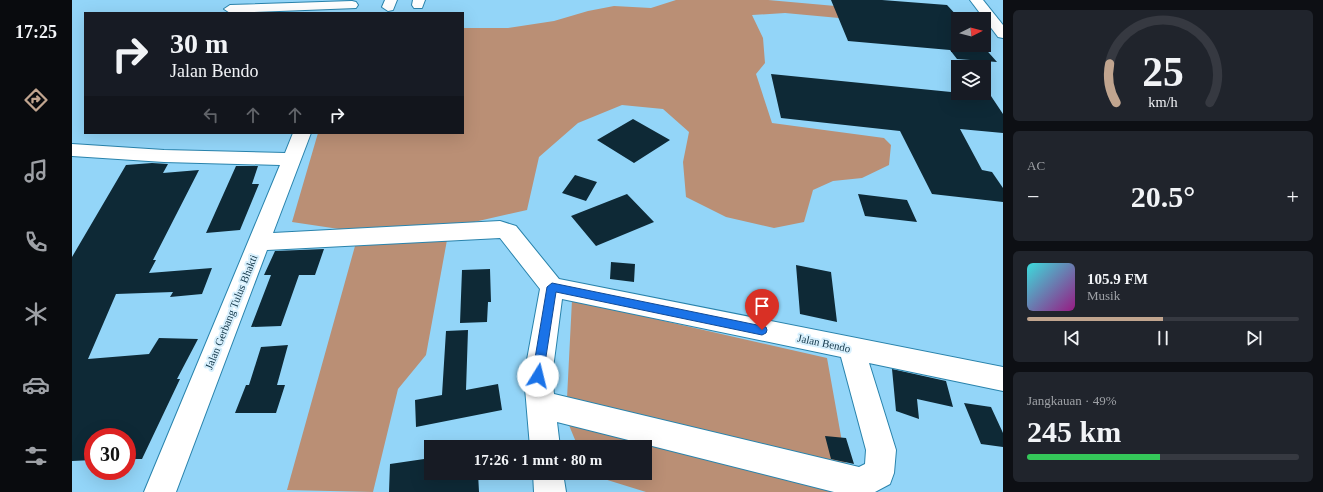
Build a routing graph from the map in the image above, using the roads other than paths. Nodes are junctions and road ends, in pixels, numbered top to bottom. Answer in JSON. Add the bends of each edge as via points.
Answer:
{"nodes":[{"id":1,"x":976,"y":0,"type":"edge"},
{"id":2,"x":351,"y":6,"type":"edge"},
{"id":3,"x":230,"y":10,"type":"dead end"},
{"id":4,"x":1003,"y":34,"type":"edge"},
{"id":5,"x":302,"y":134,"type":"edge"},
{"id":6,"x":72,"y":150,"type":"edge"},
{"id":7,"x":292,"y":159,"type":"junction"},
{"id":8,"x":259,"y":242,"type":"junction"},
{"id":9,"x":552,"y":287,"type":"junction"},
{"id":10,"x":852,"y":349,"type":"junction"},
{"id":11,"x":1003,"y":378,"type":"edge"},
{"id":12,"x":540,"y":404,"type":"junction"},
{"id":13,"x":544,"y":440,"type":"edge"},
{"id":14,"x":549,"y":480,"type":"edge"},
{"id":15,"x":160,"y":492,"type":"edge"},
{"id":16,"x":550,"y":492,"type":"edge"}],
"edges":[{"from":1,"to":4,"type":"street"},
{"from":2,"to":3,"type":"street"},
{"from":5,"to":7,"type":"street","name":"Jalan Gerbang Tulus Bhakti"},
{"from":6,"to":7,"type":"street","via":[[164,156]]},
{"from":7,"to":8,"type":"street","name":"Jalan Gerbang Tulus Bhakti"},
{"from":8,"to":9,"type":"street","via":[[500,229],[508,232]]},
{"from":8,"to":15,"type":"street","name":"Jalan Gerbang Tulus Bhakti"},
{"from":9,"to":10,"type":"street","name":"Jalan Bendo"},
{"from":9,"to":12,"type":"street","via":[[538,376]]},
{"from":10,"to":11,"type":"street","name":"Jalan Bendo"},
{"from":10,"to":12,"type":"street","via":[[881,450],[879,473],[860,483]]},
{"from":12,"to":13,"type":"street"},
{"from":14,"to":16,"type":"street"}]}
